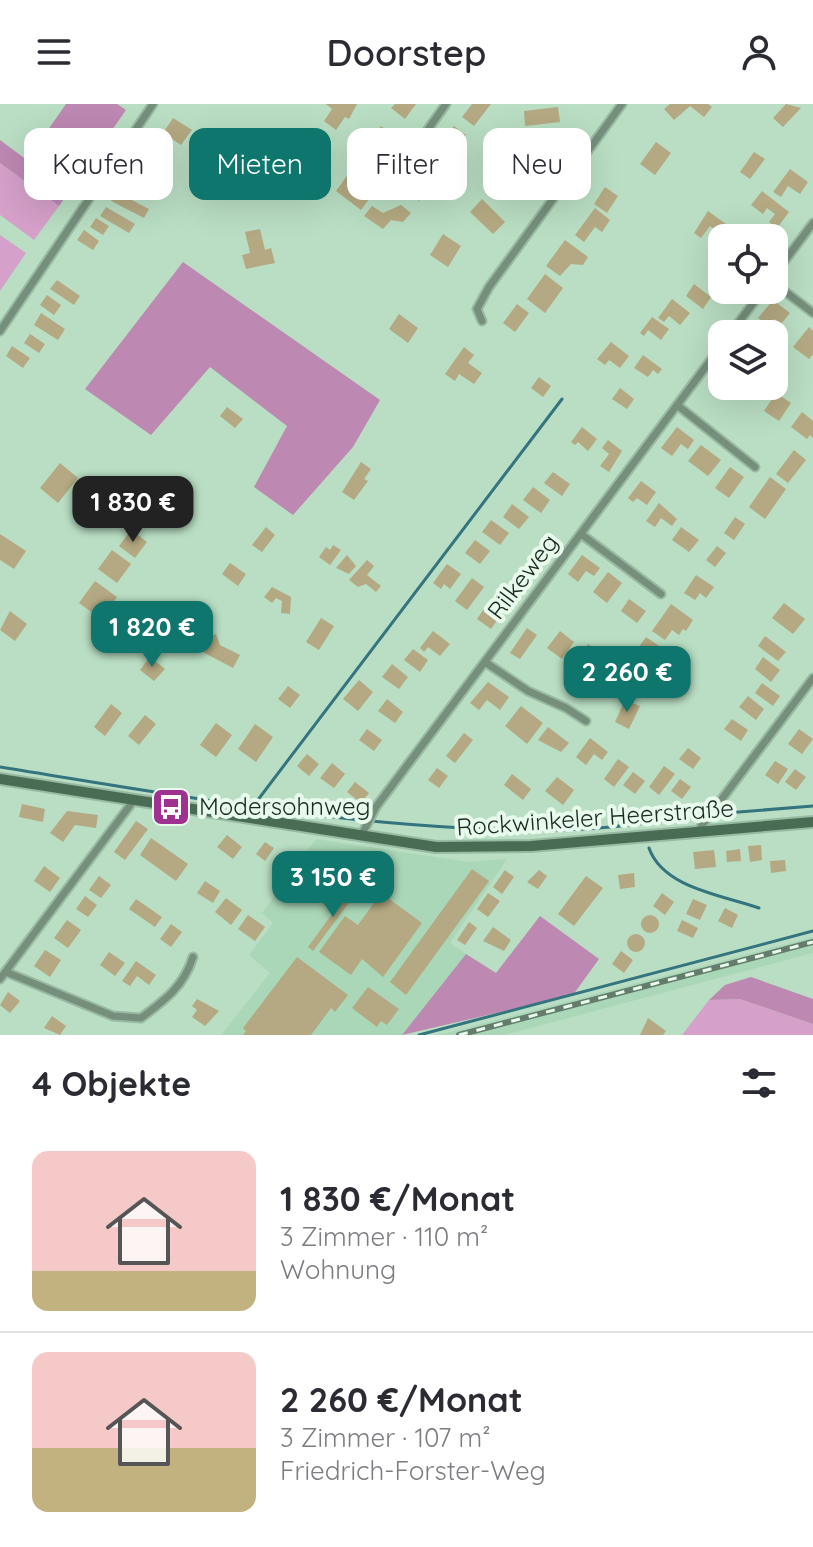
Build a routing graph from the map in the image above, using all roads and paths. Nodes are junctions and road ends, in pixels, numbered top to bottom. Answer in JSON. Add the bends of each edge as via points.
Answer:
{"nodes":[{"id":1,"x":153,"y":104,"type":"edge"},
{"id":2,"x":446,"y":104,"type":"edge"},
{"id":3,"x":622,"y":104,"type":"edge"},
{"id":4,"x":429,"y":128,"type":"edge"},
{"id":5,"x":813,"y":223,"type":"edge"},
{"id":6,"x":788,"y":256,"type":"edge"},
{"id":7,"x":788,"y":294,"type":"edge"},
{"id":8,"x":813,"y":313,"type":"edge"},
{"id":9,"x":482,"y":321,"type":"dead end"},
{"id":10,"x":0,"y":331,"type":"edge"},
{"id":11,"x":708,"y":364,"type":"edge"},
{"id":12,"x":677,"y":405,"type":"junction"},
{"id":13,"x":755,"y":467,"type":"dead end"},
{"id":14,"x":581,"y":534,"type":"junction"},
{"id":15,"x":661,"y":594,"type":"dead end"},
{"id":16,"x":485,"y":662,"type":"junction"},
{"id":17,"x":813,"y":678,"type":"edge"},
{"id":18,"x":586,"y":721,"type":"dead end"},
{"id":19,"x":0,"y":779,"type":"edge"},
{"id":20,"x":134,"y":800,"type":"junction"},
{"id":21,"x":813,"y":822,"type":"edge"},
{"id":22,"x":364,"y":831,"type":"junction"},
{"id":23,"x":697,"y":832,"type":"junction"},
{"id":24,"x":193,"y":957,"type":"dead end"},
{"id":25,"x":6,"y":972,"type":"junction"},
{"id":26,"x":0,"y":979,"type":"edge"}],
"edges":[{"from":1,"to":10,"type":"street"},
{"from":2,"to":4,"type":"street"},
{"from":3,"to":9,"type":"street","via":[[489,287],[477,309]]},
{"from":5,"to":6,"type":"street"},
{"from":7,"to":8,"type":"street"},
{"from":11,"to":12,"type":"street","name":"Rilkeweg"},
{"from":12,"to":13,"type":"street"},
{"from":12,"to":14,"type":"street","name":"Rilkeweg"},
{"from":14,"to":15,"type":"street"},
{"from":14,"to":16,"type":"street","name":"Rilkeweg"},
{"from":16,"to":18,"type":"street"},
{"from":16,"to":22,"type":"street","name":"Rilkeweg","via":[[376,807]]},
{"from":17,"to":23,"type":"street"},
{"from":19,"to":20,"type":"main road","name":"Rockwinkeler Heerstraße"},
{"from":20,"to":22,"type":"main road","name":"Rockwinkeler Heerstraße"},
{"from":20,"to":25,"type":"street"},
{"from":21,"to":23,"type":"main road","name":"Rockwinkeler Heerstraße"},
{"from":22,"to":23,"type":"main road","name":"Rockwinkeler Heerstraße","via":[[477,849]]},
{"from":24,"to":25,"type":"street","via":[[186,978],[141,1018],[113,1016]]},
{"from":25,"to":26,"type":"street"}]}
